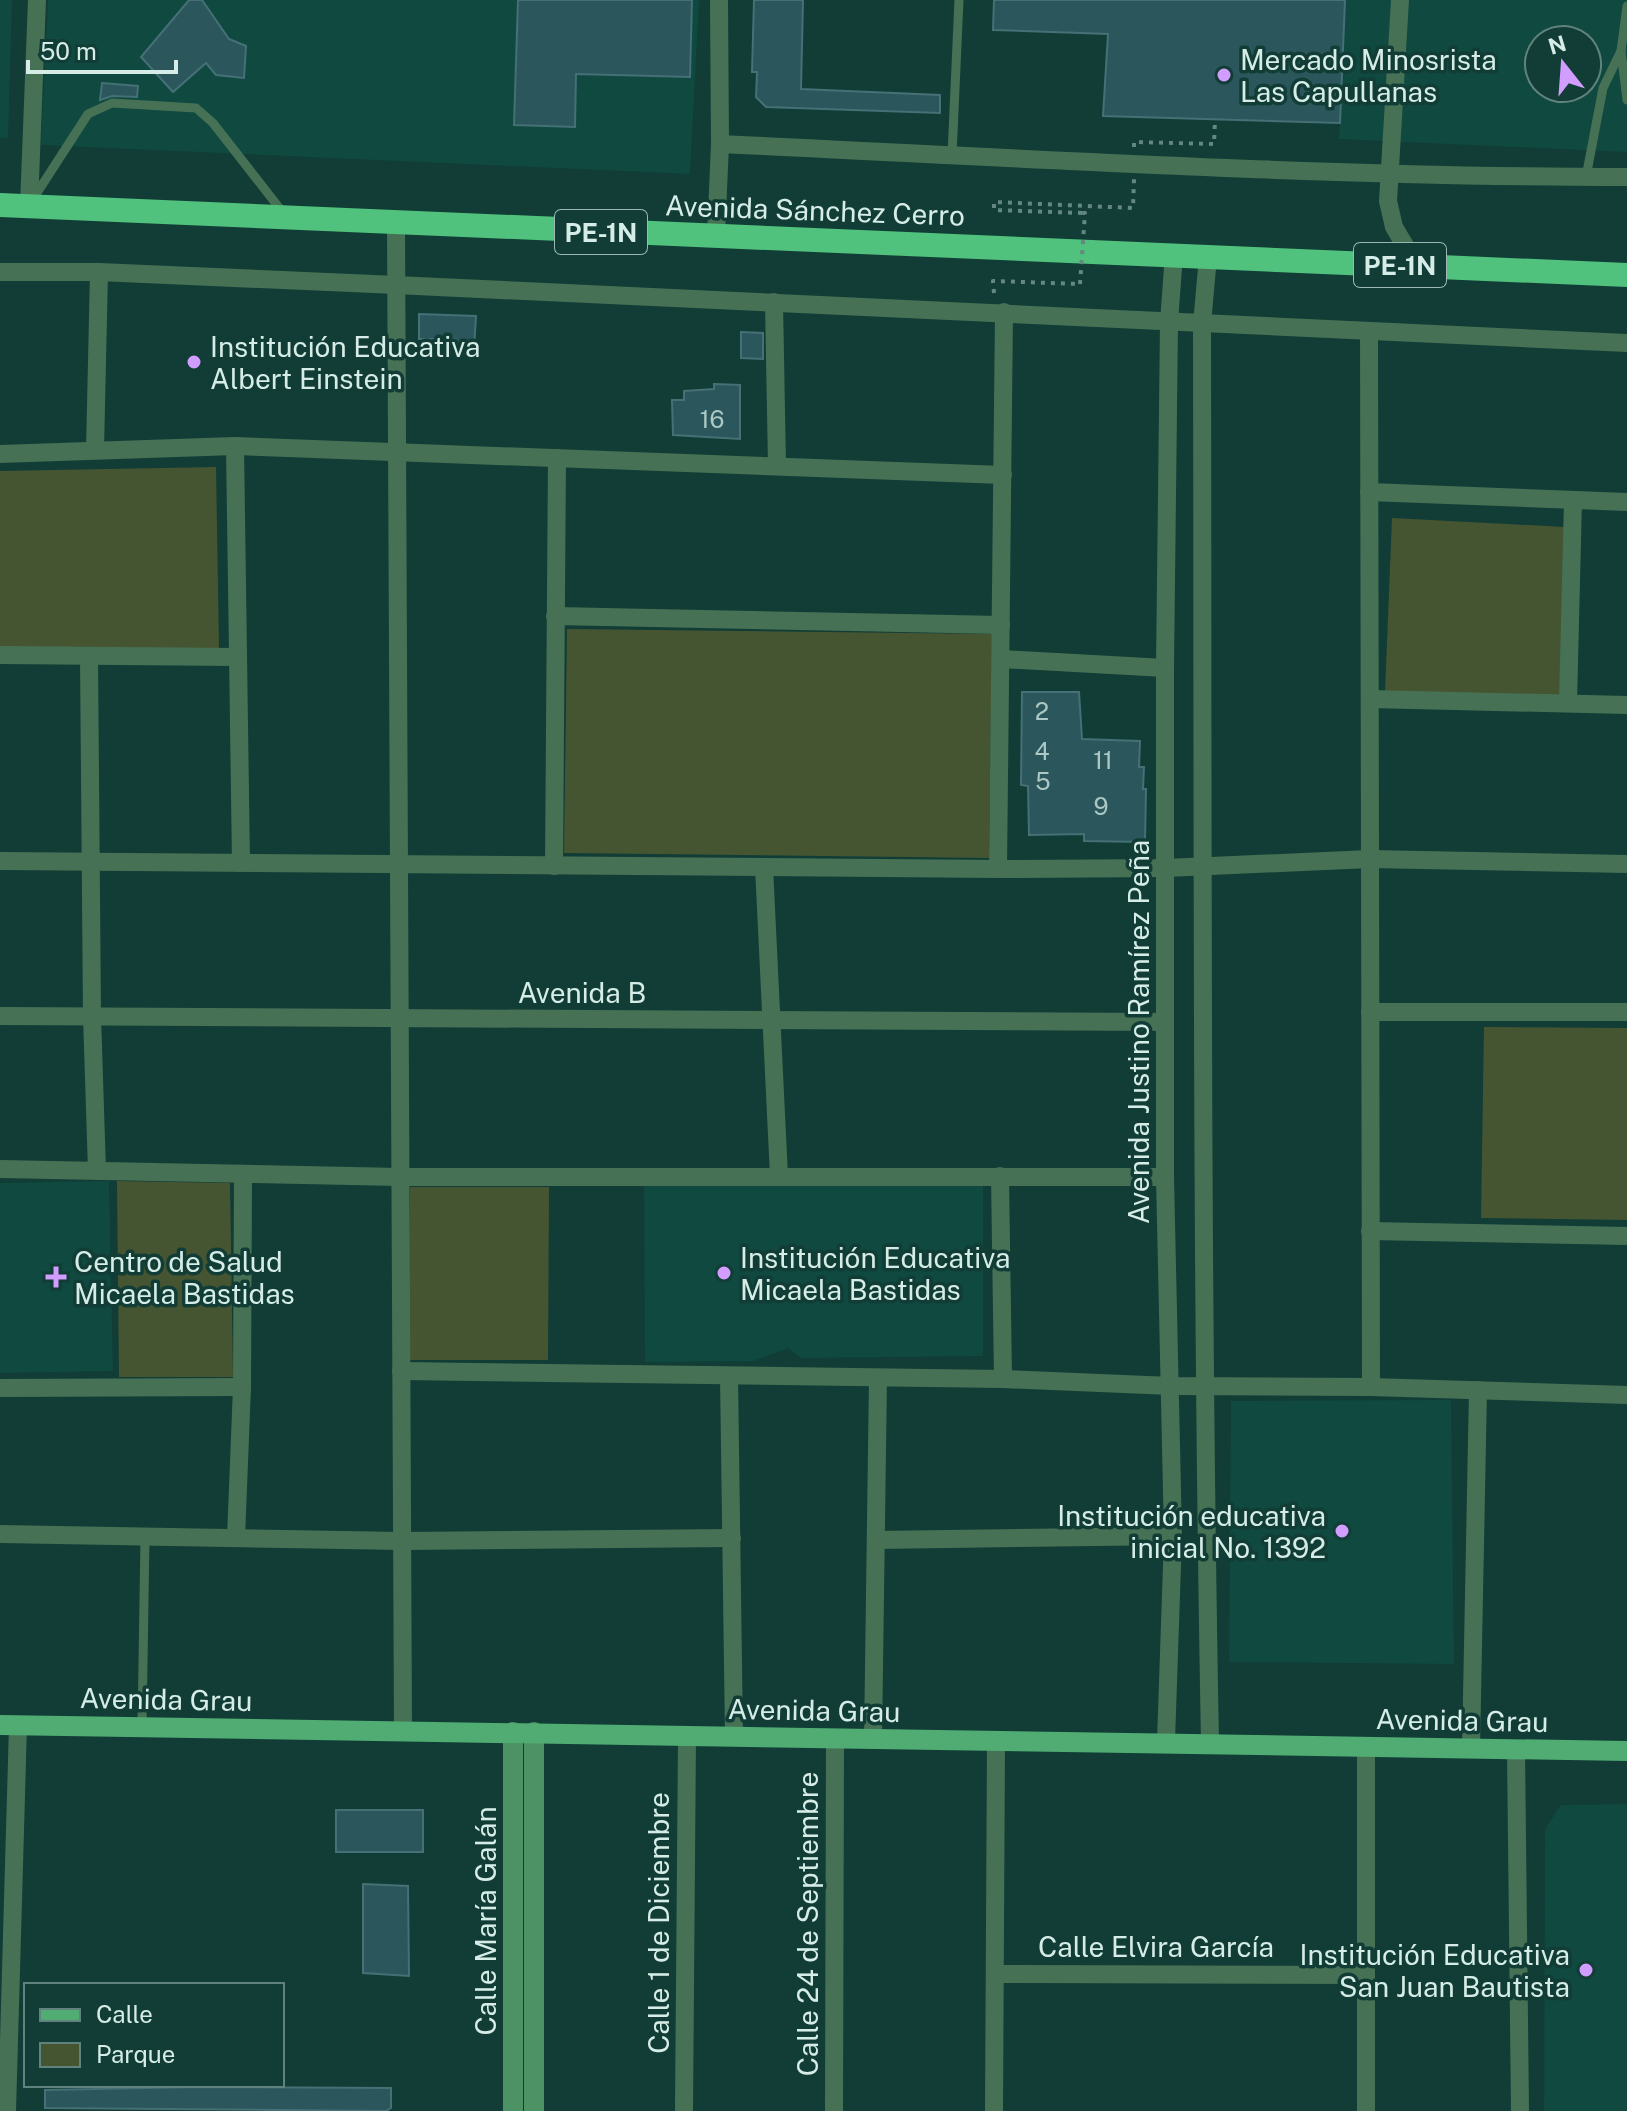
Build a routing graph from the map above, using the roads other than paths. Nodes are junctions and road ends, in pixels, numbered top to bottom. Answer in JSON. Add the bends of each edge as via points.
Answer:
{"nodes":[{"id":1,"x":37,"y":0,"type":"edge"},
{"id":2,"x":719,"y":0,"type":"edge"},
{"id":3,"x":959,"y":0,"type":"edge"},
{"id":4,"x":1400,"y":0,"type":"edge"},
{"id":5,"x":1627,"y":6,"type":"edge"},
{"id":6,"x":1621,"y":51,"type":"junction"},
{"id":7,"x":1627,"y":100,"type":"edge"},
{"id":8,"x":720,"y":144,"type":"junction"},
{"id":9,"x":952,"y":155,"type":"junction"},
{"id":10,"x":1389,"y":174,"type":"junction"},
{"id":11,"x":1586,"y":177,"type":"junction"},
{"id":12,"x":1627,"y":177,"type":"edge"},
{"id":13,"x":0,"y":205,"type":"edge"},
{"id":14,"x":29,"y":206,"type":"junction"},
{"id":15,"x":288,"y":220,"type":"junction"},
{"id":16,"x":396,"y":224,"type":"junction"},
{"id":17,"x":716,"y":236,"type":"junction"},
{"id":18,"x":1174,"y":254,"type":"junction"},
{"id":19,"x":1208,"y":257,"type":"junction"},
{"id":20,"x":1417,"y":266,"type":"junction"},
{"id":21,"x":0,"y":272,"type":"edge"},
{"id":22,"x":99,"y":272,"type":"junction"},
{"id":23,"x":1627,"y":275,"type":"edge"},
{"id":24,"x":396,"y":285,"type":"junction"},
{"id":25,"x":774,"y":302,"type":"junction"},
{"id":26,"x":1005,"y":302,"type":"junction"},
{"id":27,"x":1169,"y":322,"type":"junction"},
{"id":28,"x":1202,"y":324,"type":"junction"},
{"id":29,"x":1369,"y":331,"type":"junction"},
{"id":30,"x":1627,"y":343,"type":"edge"},
{"id":31,"x":235,"y":446,"type":"junction"},
{"id":32,"x":95,"y":450,"type":"junction"},
{"id":33,"x":397,"y":453,"type":"junction"},
{"id":34,"x":0,"y":454,"type":"edge"},
{"id":35,"x":557,"y":458,"type":"junction"},
{"id":36,"x":777,"y":466,"type":"junction"},
{"id":37,"x":1003,"y":475,"type":"junction"},
{"id":38,"x":1369,"y":492,"type":"junction"},
{"id":39,"x":1573,"y":500,"type":"junction"},
{"id":40,"x":1627,"y":502,"type":"edge"},
{"id":41,"x":555,"y":616,"type":"junction"},
{"id":42,"x":1001,"y":625,"type":"junction"},
{"id":43,"x":0,"y":655,"type":"edge"},
{"id":44,"x":89,"y":656,"type":"junction"},
{"id":45,"x":238,"y":657,"type":"junction"},
{"id":46,"x":1001,"y":659,"type":"junction"},
{"id":47,"x":1165,"y":668,"type":"junction"},
{"id":48,"x":1370,"y":699,"type":"junction"},
{"id":49,"x":1568,"y":703,"type":"junction"},
{"id":50,"x":1627,"y":705,"type":"edge"},
{"id":51,"x":1370,"y":859,"type":"junction"},
{"id":52,"x":0,"y":861,"type":"edge"},
{"id":53,"x":90,"y":862,"type":"junction"},
{"id":54,"x":241,"y":863,"type":"junction"},
{"id":55,"x":399,"y":864,"type":"junction"},
{"id":56,"x":1627,"y":864,"type":"edge"},
{"id":57,"x":554,"y":866,"type":"junction"},
{"id":58,"x":764,"y":867,"type":"junction"},
{"id":59,"x":1201,"y":867,"type":"junction"},
{"id":60,"x":1166,"y":868,"type":"junction"},
{"id":61,"x":998,"y":869,"type":"junction"},
{"id":62,"x":1370,"y":1012,"type":"junction"},
{"id":63,"x":1627,"y":1012,"type":"edge"},
{"id":64,"x":0,"y":1016,"type":"edge"},
{"id":65,"x":92,"y":1016,"type":"junction"},
{"id":66,"x":400,"y":1019,"type":"junction"},
{"id":67,"x":774,"y":1021,"type":"junction"},
{"id":68,"x":1164,"y":1022,"type":"junction"},
{"id":69,"x":0,"y":1169,"type":"edge"},
{"id":70,"x":97,"y":1171,"type":"junction"},
{"id":71,"x":243,"y":1174,"type":"junction"},
{"id":72,"x":779,"y":1176,"type":"junction"},
{"id":73,"x":1000,"y":1176,"type":"junction"},
{"id":74,"x":400,"y":1177,"type":"junction"},
{"id":75,"x":1165,"y":1177,"type":"junction"},
{"id":76,"x":1370,"y":1231,"type":"junction"},
{"id":77,"x":1627,"y":1236,"type":"edge"},
{"id":78,"x":401,"y":1371,"type":"junction"},
{"id":79,"x":729,"y":1376,"type":"junction"},
{"id":80,"x":878,"y":1378,"type":"junction"},
{"id":81,"x":1003,"y":1379,"type":"junction"},
{"id":82,"x":1171,"y":1386,"type":"junction"},
{"id":83,"x":1203,"y":1386,"type":"junction"},
{"id":84,"x":242,"y":1387,"type":"junction"},
{"id":85,"x":1371,"y":1387,"type":"junction"},
{"id":86,"x":0,"y":1388,"type":"edge"},
{"id":87,"x":1478,"y":1390,"type":"junction"},
{"id":88,"x":1627,"y":1395,"type":"edge"},
{"id":89,"x":0,"y":1534,"type":"edge"},
{"id":90,"x":1173,"y":1536,"type":"junction"},
{"id":91,"x":145,"y":1537,"type":"junction"},
{"id":92,"x":236,"y":1538,"type":"junction"},
{"id":93,"x":732,"y":1538,"type":"junction"},
{"id":94,"x":876,"y":1540,"type":"junction"},
{"id":95,"x":402,"y":1541,"type":"junction"},
{"id":96,"x":9,"y":1725,"type":"edge"},
{"id":97,"x":142,"y":1726,"type":"junction"},
{"id":98,"x":403,"y":1731,"type":"junction"},
{"id":99,"x":513,"y":1732,"type":"junction"},
{"id":100,"x":534,"y":1732,"type":"junction"},
{"id":101,"x":687,"y":1736,"type":"junction"},
{"id":102,"x":734,"y":1736,"type":"junction"},
{"id":103,"x":835,"y":1738,"type":"junction"},
{"id":104,"x":873,"y":1739,"type":"junction"},
{"id":105,"x":996,"y":1741,"type":"junction"},
{"id":106,"x":1166,"y":1741,"type":"junction"},
{"id":107,"x":1210,"y":1742,"type":"junction"},
{"id":108,"x":1366,"y":1746,"type":"junction"},
{"id":109,"x":1471,"y":1748,"type":"junction"},
{"id":110,"x":1516,"y":1749,"type":"junction"},
{"id":111,"x":1627,"y":1751,"type":"edge"},
{"id":112,"x":8,"y":1770,"type":"edge"},
{"id":113,"x":995,"y":1974,"type":"junction"},
{"id":114,"x":1366,"y":1975,"type":"junction"},
{"id":115,"x":7,"y":2111,"type":"edge"},
{"id":116,"x":513,"y":2111,"type":"edge"},
{"id":117,"x":534,"y":2111,"type":"edge"},
{"id":118,"x":684,"y":2111,"type":"edge"},
{"id":119,"x":834,"y":2111,"type":"edge"},
{"id":120,"x":994,"y":2111,"type":"edge"},
{"id":121,"x":1366,"y":2111,"type":"edge"},
{"id":122,"x":1520,"y":2111,"type":"edge"}],
"edges":[{"from":1,"to":14,"type":"street"},
{"from":2,"to":8,"type":"street"},
{"from":3,"to":9,"type":"lane"},
{"from":4,"to":10,"type":"street"},
{"from":5,"to":6,"type":"lane"},
{"from":6,"to":7,"type":"lane"},
{"from":6,"to":11,"type":"lane","via":[[1603,88]]},
{"from":8,"to":9,"type":"street"},
{"from":8,"to":17,"type":"street"},
{"from":9,"to":10,"type":"street"},
{"from":10,"to":11,"type":"street"},
{"from":10,"to":20,"type":"street","via":[[1394,227]]},
{"from":11,"to":12,"type":"street"},
{"from":13,"to":14,"type":"highway","name":"Avenida Sánchez Cerro","number":"PE-1N"},
{"from":14,"to":15,"type":"highway","name":"Avenida Sánchez Cerro","number":"PE-1N"},
{"from":14,"to":15,"type":"lane","via":[[88,114],[112,103],[196,108]]},
{"from":15,"to":16,"type":"highway","name":"Avenida Sánchez Cerro","number":"PE-1N"},
{"from":16,"to":17,"type":"highway","name":"Avenida Sánchez Cerro","number":"PE-1N"},
{"from":16,"to":24,"type":"street"},
{"from":17,"to":18,"type":"highway","name":"Avenida Sánchez Cerro","number":"PE-1N"},
{"from":18,"to":19,"type":"highway","name":"Avenida Sánchez Cerro","number":"PE-1N"},
{"from":18,"to":27,"type":"street","name":"Avenida Justino Ramírez Peña"},
{"from":19,"to":20,"type":"highway","name":"Avenida Sánchez Cerro","number":"PE-1N"},
{"from":19,"to":28,"type":"street"},
{"from":20,"to":23,"type":"highway","name":"Avenida Sánchez Cerro","number":"PE-1N"},
{"from":21,"to":22,"type":"street"},
{"from":22,"to":24,"type":"street"},
{"from":22,"to":32,"type":"street"},
{"from":24,"to":25,"type":"street"},
{"from":24,"to":33,"type":"street"},
{"from":25,"to":26,"type":"street"},
{"from":25,"to":36,"type":"street"},
{"from":26,"to":27,"type":"street"},
{"from":26,"to":37,"type":"street"},
{"from":27,"to":28,"type":"street"},
{"from":27,"to":47,"type":"street","name":"Avenida Justino Ramírez Peña"},
{"from":28,"to":29,"type":"street"},
{"from":28,"to":59,"type":"street"},
{"from":29,"to":30,"type":"street"},
{"from":29,"to":38,"type":"street"},
{"from":31,"to":32,"type":"street"},
{"from":31,"to":33,"type":"street"},
{"from":31,"to":45,"type":"street"},
{"from":32,"to":34,"type":"street"},
{"from":33,"to":35,"type":"street"},
{"from":33,"to":55,"type":"street"},
{"from":35,"to":36,"type":"street"},
{"from":35,"to":41,"type":"street"},
{"from":36,"to":37,"type":"street"},
{"from":37,"to":42,"type":"street"},
{"from":38,"to":39,"type":"street"},
{"from":38,"to":48,"type":"street"},
{"from":39,"to":40,"type":"street"},
{"from":39,"to":49,"type":"street"},
{"from":41,"to":42,"type":"street"},
{"from":41,"to":57,"type":"street"},
{"from":42,"to":46,"type":"street"},
{"from":43,"to":44,"type":"street"},
{"from":44,"to":45,"type":"street"},
{"from":44,"to":53,"type":"street"},
{"from":45,"to":54,"type":"street"},
{"from":46,"to":47,"type":"street"},
{"from":46,"to":61,"type":"street"},
{"from":47,"to":60,"type":"street","name":"Avenida Justino Ramírez Peña"},
{"from":48,"to":49,"type":"street"},
{"from":48,"to":51,"type":"street"},
{"from":49,"to":50,"type":"street"},
{"from":51,"to":56,"type":"street"},
{"from":51,"to":59,"type":"street"},
{"from":51,"to":62,"type":"street"},
{"from":52,"to":53,"type":"street"},
{"from":53,"to":54,"type":"street"},
{"from":53,"to":65,"type":"street"},
{"from":54,"to":55,"type":"street"},
{"from":55,"to":57,"type":"street"},
{"from":55,"to":66,"type":"street"},
{"from":57,"to":58,"type":"street"},
{"from":58,"to":61,"type":"street"},
{"from":58,"to":67,"type":"street"},
{"from":59,"to":60,"type":"street"},
{"from":59,"to":83,"type":"street"},
{"from":60,"to":61,"type":"street"},
{"from":60,"to":68,"type":"street","name":"Avenida Justino Ramírez Peña"},
{"from":62,"to":63,"type":"street"},
{"from":62,"to":76,"type":"street"},
{"from":64,"to":65,"type":"street","name":"Avenida B"},
{"from":65,"to":66,"type":"street","name":"Avenida B"},
{"from":65,"to":70,"type":"street"},
{"from":66,"to":67,"type":"street","name":"Avenida B"},
{"from":66,"to":74,"type":"street"},
{"from":67,"to":68,"type":"street","name":"Avenida B"},
{"from":67,"to":72,"type":"street"},
{"from":68,"to":75,"type":"street","name":"Avenida Justino Ramírez Peña"},
{"from":69,"to":70,"type":"street"},
{"from":70,"to":71,"type":"street"},
{"from":71,"to":74,"type":"street"},
{"from":71,"to":84,"type":"street"},
{"from":72,"to":73,"type":"street"},
{"from":72,"to":74,"type":"street"},
{"from":73,"to":75,"type":"street"},
{"from":73,"to":81,"type":"street"},
{"from":74,"to":78,"type":"street"},
{"from":75,"to":82,"type":"street","name":"Avenida Justino Ramírez Peña"},
{"from":76,"to":77,"type":"street"},
{"from":76,"to":85,"type":"street"},
{"from":78,"to":79,"type":"street"},
{"from":78,"to":95,"type":"street"},
{"from":79,"to":80,"type":"street"},
{"from":79,"to":93,"type":"street"},
{"from":80,"to":81,"type":"street"},
{"from":80,"to":94,"type":"street"},
{"from":81,"to":82,"type":"street"},
{"from":82,"to":83,"type":"street"},
{"from":82,"to":90,"type":"street","name":"Avenida Justino Ramírez Peña"},
{"from":83,"to":85,"type":"street"},
{"from":83,"to":107,"type":"street"},
{"from":84,"to":86,"type":"street"},
{"from":84,"to":92,"type":"street"},
{"from":85,"to":87,"type":"street"},
{"from":87,"to":88,"type":"street"},
{"from":87,"to":109,"type":"street"},
{"from":89,"to":91,"type":"street"},
{"from":90,"to":94,"type":"street"},
{"from":90,"to":106,"type":"street","name":"Avenida Justino Ramírez Peña"},
{"from":91,"to":92,"type":"street"},
{"from":91,"to":97,"type":"lane"},
{"from":92,"to":95,"type":"street"},
{"from":93,"to":95,"type":"street"},
{"from":93,"to":102,"type":"street"},
{"from":94,"to":104,"type":"street"},
{"from":95,"to":98,"type":"street"},
{"from":96,"to":97,"type":"main road","name":"Avenida Grau"},
{"from":96,"to":112,"type":"street"},
{"from":97,"to":98,"type":"main road","name":"Avenida Grau"},
{"from":98,"to":99,"type":"main road","name":"Avenida Grau"},
{"from":99,"to":100,"type":"main road","name":"Avenida Grau"},
{"from":99,"to":116,"type":"street","name":"Calle María Galán"},
{"from":100,"to":101,"type":"main road","name":"Avenida Grau"},
{"from":100,"to":117,"type":"street","name":"Calle María Galán"},
{"from":101,"to":102,"type":"main road","name":"Avenida Grau"},
{"from":101,"to":118,"type":"street","name":"Calle 1 de Diciembre"},
{"from":102,"to":103,"type":"main road","name":"Avenida Grau"},
{"from":103,"to":104,"type":"main road","name":"Avenida Grau"},
{"from":103,"to":119,"type":"street","name":"Calle 24 de Septiembre"},
{"from":104,"to":105,"type":"main road","name":"Avenida Grau"},
{"from":105,"to":106,"type":"main road","name":"Avenida Grau"},
{"from":105,"to":113,"type":"street"},
{"from":106,"to":107,"type":"main road","name":"Avenida Grau"},
{"from":107,"to":108,"type":"main road","name":"Avenida Grau"},
{"from":108,"to":109,"type":"main road","name":"Avenida Grau"},
{"from":108,"to":114,"type":"street"},
{"from":109,"to":110,"type":"main road","name":"Avenida Grau"},
{"from":110,"to":111,"type":"main road","name":"Avenida Grau"},
{"from":110,"to":122,"type":"street"},
{"from":112,"to":115,"type":"street"},
{"from":113,"to":114,"type":"street","name":"Calle Elvira García"},
{"from":113,"to":120,"type":"street"},
{"from":114,"to":121,"type":"street"}]}
